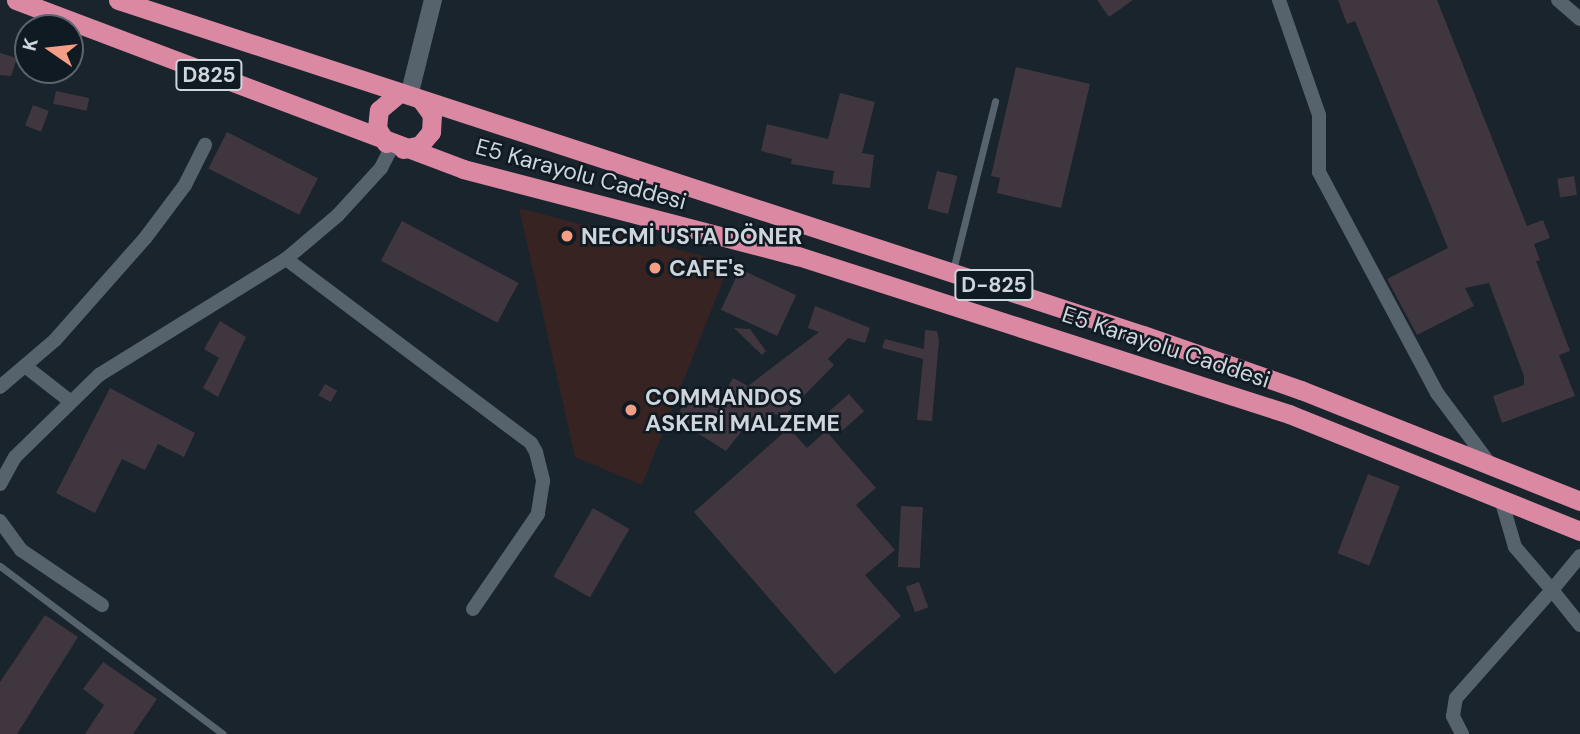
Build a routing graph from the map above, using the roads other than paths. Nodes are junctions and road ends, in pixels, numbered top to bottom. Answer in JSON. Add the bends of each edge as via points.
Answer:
{"nodes":[{"id":1,"x":16,"y":0,"type":"edge"},
{"id":2,"x":117,"y":0,"type":"edge"},
{"id":3,"x":433,"y":0,"type":"edge"},
{"id":4,"x":1279,"y":0,"type":"edge"},
{"id":5,"x":1558,"y":0,"type":"edge"},
{"id":6,"x":1580,"y":19,"type":"edge"},
{"id":7,"x":410,"y":97,"type":"junction"},
{"id":8,"x":995,"y":101,"type":"dead end"},
{"id":9,"x":205,"y":145,"type":"dead end"},
{"id":10,"x":394,"y":146,"type":"junction"},
{"id":11,"x":286,"y":259,"type":"junction"},
{"id":12,"x":953,"y":271,"type":"junction"},
{"id":13,"x":24,"y":366,"type":"junction"},
{"id":14,"x":0,"y":387,"type":"edge"},
{"id":15,"x":71,"y":402,"type":"junction"},
{"id":16,"x":1490,"y":464,"type":"junction"},
{"id":17,"x":0,"y":484,"type":"edge"},
{"id":18,"x":1501,"y":499,"type":"junction"},
{"id":19,"x":1580,"y":501,"type":"edge"},
{"id":20,"x":0,"y":521,"type":"edge"},
{"id":21,"x":1580,"y":531,"type":"edge"},
{"id":22,"x":1580,"y":556,"type":"edge"},
{"id":23,"x":0,"y":566,"type":"edge"},
{"id":24,"x":1552,"y":590,"type":"junction"},
{"id":25,"x":102,"y":605,"type":"dead end"},
{"id":26,"x":473,"y":608,"type":"dead end"},
{"id":27,"x":1580,"y":625,"type":"edge"},
{"id":28,"x":223,"y":734,"type":"edge"},
{"id":29,"x":1462,"y":734,"type":"edge"}],
"edges":[{"from":1,"to":10,"type":"highway","name":"E5 Karayolu Caddesi","number":"D825"},
{"from":2,"to":7,"type":"highway","name":"E5 Karayolu Caddesi","number":"D825"},
{"from":3,"to":7,"type":"street"},
{"from":4,"to":16,"type":"street","via":[[1319,115],[1319,172],[1437,393]]},
{"from":5,"to":6,"type":"street"},
{"from":7,"to":10,"type":"highway","via":[[383,103],[377,119]]},
{"from":7,"to":10,"type":"highway","via":[[432,115],[431,132],[420,145]]},
{"from":7,"to":12,"type":"highway","name":"E5 Karayolu Caddesi","number":"D-825"},
{"from":8,"to":12,"type":"lane"},
{"from":9,"to":13,"type":"street","via":[[186,185],[146,237],[55,340]]},
{"from":10,"to":11,"type":"street","via":[[382,168],[347,205]]},
{"from":10,"to":18,"type":"highway","name":"E5 Karayolu Caddesi","number":"D-825","via":[[463,169],[798,256],[976,310],[1289,414]]},
{"from":11,"to":15,"type":"street","via":[[99,375]]},
{"from":11,"to":26,"type":"street","via":[[531,443],[536,452],[543,481],[538,514]]},
{"from":12,"to":16,"type":"highway","name":"E5 Karayolu Caddesi","number":"D-825","via":[[1301,390]]},
{"from":13,"to":14,"type":"street"},
{"from":13,"to":15,"type":"street"},
{"from":15,"to":17,"type":"street","via":[[15,457]]},
{"from":16,"to":19,"type":"highway","name":"E5 Karayolu Caddesi","number":"D-825"},
{"from":18,"to":21,"type":"highway","name":"E5 Karayolu Caddesi","number":"D-825"},
{"from":18,"to":24,"type":"street","via":[[1515,547]]},
{"from":20,"to":25,"type":"street","via":[[21,550]]},
{"from":22,"to":24,"type":"street"},
{"from":23,"to":28,"type":"lane"},
{"from":24,"to":27,"type":"street"},
{"from":24,"to":29,"type":"street","via":[[1456,698],[1453,716]]}]}
